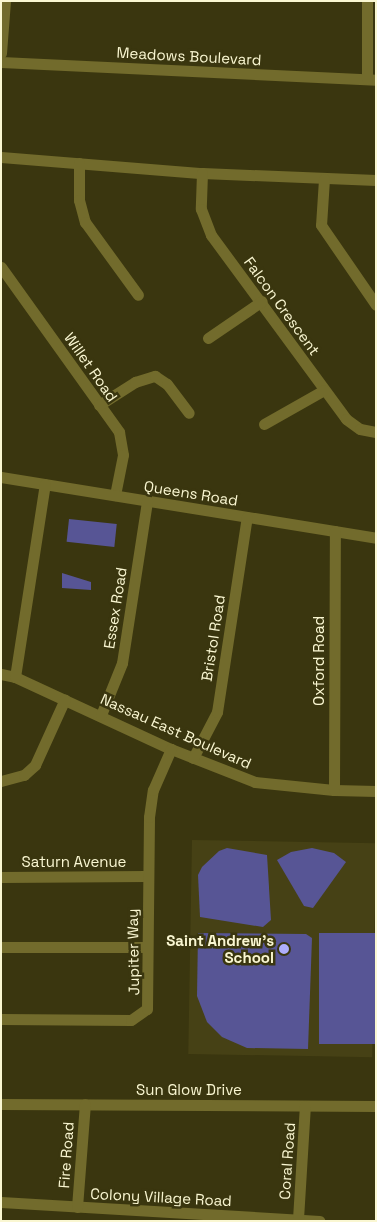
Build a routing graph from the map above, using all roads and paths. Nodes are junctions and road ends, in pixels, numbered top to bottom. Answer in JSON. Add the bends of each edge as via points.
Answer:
{"nodes":[{"id":1,"x":4,"y":1,"type":"edge"},
{"id":2,"x":367,"y":1,"type":"edge"},
{"id":3,"x":1,"y":53,"type":"edge"},
{"id":4,"x":1,"y":62,"type":"edge"},
{"id":5,"x":371,"y":79,"type":"edge"},
{"id":6,"x":1,"y":158,"type":"edge"},
{"id":7,"x":80,"y":163,"type":"junction"},
{"id":8,"x":202,"y":173,"type":"junction"},
{"id":9,"x":324,"y":179,"type":"junction"},
{"id":10,"x":376,"y":180,"type":"edge"},
{"id":11,"x":1,"y":267,"type":"edge"},
{"id":12,"x":138,"y":295,"type":"dead end"},
{"id":13,"x":262,"y":301,"type":"junction"},
{"id":14,"x":376,"y":305,"type":"edge"},
{"id":15,"x":208,"y":338,"type":"dead end"},
{"id":16,"x":324,"y":390,"type":"junction"},
{"id":17,"x":99,"y":405,"type":"junction"},
{"id":18,"x":189,"y":413,"type":"dead end"},
{"id":19,"x":264,"y":424,"type":"dead end"},
{"id":20,"x":376,"y":432,"type":"edge"},
{"id":21,"x":1,"y":477,"type":"edge"},
{"id":22,"x":45,"y":484,"type":"junction"},
{"id":23,"x":115,"y":494,"type":"junction"},
{"id":24,"x":147,"y":501,"type":"junction"},
{"id":25,"x":247,"y":518,"type":"junction"},
{"id":26,"x":335,"y":531,"type":"junction"},
{"id":27,"x":376,"y":538,"type":"edge"},
{"id":28,"x":1,"y":674,"type":"edge"},
{"id":29,"x":15,"y":677,"type":"junction"},
{"id":30,"x":64,"y":698,"type":"junction"},
{"id":31,"x":101,"y":716,"type":"junction"},
{"id":32,"x":171,"y":748,"type":"junction"},
{"id":33,"x":194,"y":758,"type":"junction"},
{"id":34,"x":1,"y":781,"type":"edge"},
{"id":35,"x":334,"y":790,"type":"junction"},
{"id":36,"x":376,"y":791,"type":"edge"},
{"id":37,"x":146,"y":876,"type":"junction"},
{"id":38,"x":1,"y":877,"type":"edge"},
{"id":39,"x":1,"y":947,"type":"edge"},
{"id":40,"x":147,"y":948,"type":"junction"},
{"id":41,"x":1,"y":1019,"type":"edge"},
{"id":42,"x":1,"y":1104,"type":"edge"},
{"id":43,"x":85,"y":1104,"type":"junction"},
{"id":44,"x":305,"y":1106,"type":"junction"},
{"id":45,"x":376,"y":1106,"type":"edge"},
{"id":46,"x":1,"y":1202,"type":"edge"},
{"id":47,"x":77,"y":1207,"type":"junction"},
{"id":48,"x":298,"y":1219,"type":"junction"},
{"id":49,"x":319,"y":1221,"type":"edge"}],
"edges":[{"from":1,"to":3,"type":"street"},
{"from":2,"to":5,"type":"street"},
{"from":4,"to":5,"type":"street","name":"Meadows Boulevard"},
{"from":6,"to":7,"type":"street"},
{"from":7,"to":8,"type":"street"},
{"from":7,"to":12,"type":"street","via":[[78,200],[85,222]]},
{"from":8,"to":9,"type":"street"},
{"from":8,"to":13,"type":"street","name":"Falcon Crescent","via":[[204,221]]},
{"from":9,"to":10,"type":"street"},
{"from":9,"to":14,"type":"street","via":[[321,226]]},
{"from":11,"to":17,"type":"street","name":"Willet Road"},
{"from":13,"to":15,"type":"street"},
{"from":13,"to":16,"type":"street","name":"Falcon Crescent"},
{"from":16,"to":19,"type":"street"},
{"from":16,"to":20,"type":"street","name":"Falcon Crescent","via":[[346,420],[360,430]]},
{"from":17,"to":18,"type":"street","via":[[135,382],[155,376],[167,384]]},
{"from":17,"to":23,"type":"street","name":"Willet Road","via":[[123,442]]},
{"from":21,"to":22,"type":"street","name":"Queens Road"},
{"from":22,"to":23,"type":"street","name":"Queens Road"},
{"from":22,"to":29,"type":"street"},
{"from":23,"to":24,"type":"street","name":"Queens Road"},
{"from":24,"to":25,"type":"street","name":"Queens Road"},
{"from":24,"to":31,"type":"street","name":"Essex Road","via":[[122,663]]},
{"from":25,"to":26,"type":"street","name":"Queens Road"},
{"from":25,"to":33,"type":"street","name":"Bristol Road","via":[[217,712]]},
{"from":26,"to":27,"type":"street","name":"Queens Road"},
{"from":26,"to":35,"type":"street","name":"Oxford Road"},
{"from":28,"to":29,"type":"street","name":"Nassau East Boulevard"},
{"from":29,"to":30,"type":"street","name":"Nassau East Boulevard"},
{"from":30,"to":31,"type":"street","name":"Nassau East Boulevard"},
{"from":30,"to":34,"type":"street","via":[[35,765],[24,775]]},
{"from":31,"to":32,"type":"street","name":"Nassau East Boulevard"},
{"from":32,"to":33,"type":"street","name":"Nassau East Boulevard"},
{"from":32,"to":37,"type":"street","name":"Jupiter Way","via":[[153,790]]},
{"from":33,"to":35,"type":"street","name":"Nassau East Boulevard","via":[[255,782]]},
{"from":35,"to":36,"type":"street","name":"Nassau East Boulevard"},
{"from":37,"to":38,"type":"street","name":"Saturn Avenue"},
{"from":37,"to":40,"type":"street","name":"Jupiter Way"},
{"from":39,"to":40,"type":"street"},
{"from":40,"to":41,"type":"street","name":"Jupiter Way","via":[[148,1002],[138,1018]]},
{"from":42,"to":43,"type":"street","name":"Sun Glow Drive"},
{"from":43,"to":44,"type":"street","name":"Sun Glow Drive"},
{"from":43,"to":47,"type":"street","name":"Fire Road"},
{"from":44,"to":45,"type":"street","name":"Sun Glow Drive"},
{"from":44,"to":48,"type":"street","name":"Coral Road"},
{"from":46,"to":47,"type":"street","name":"Colony Village Road"},
{"from":47,"to":48,"type":"street","name":"Colony Village Road"},
{"from":48,"to":49,"type":"street","name":"Colony Village Road"}]}
